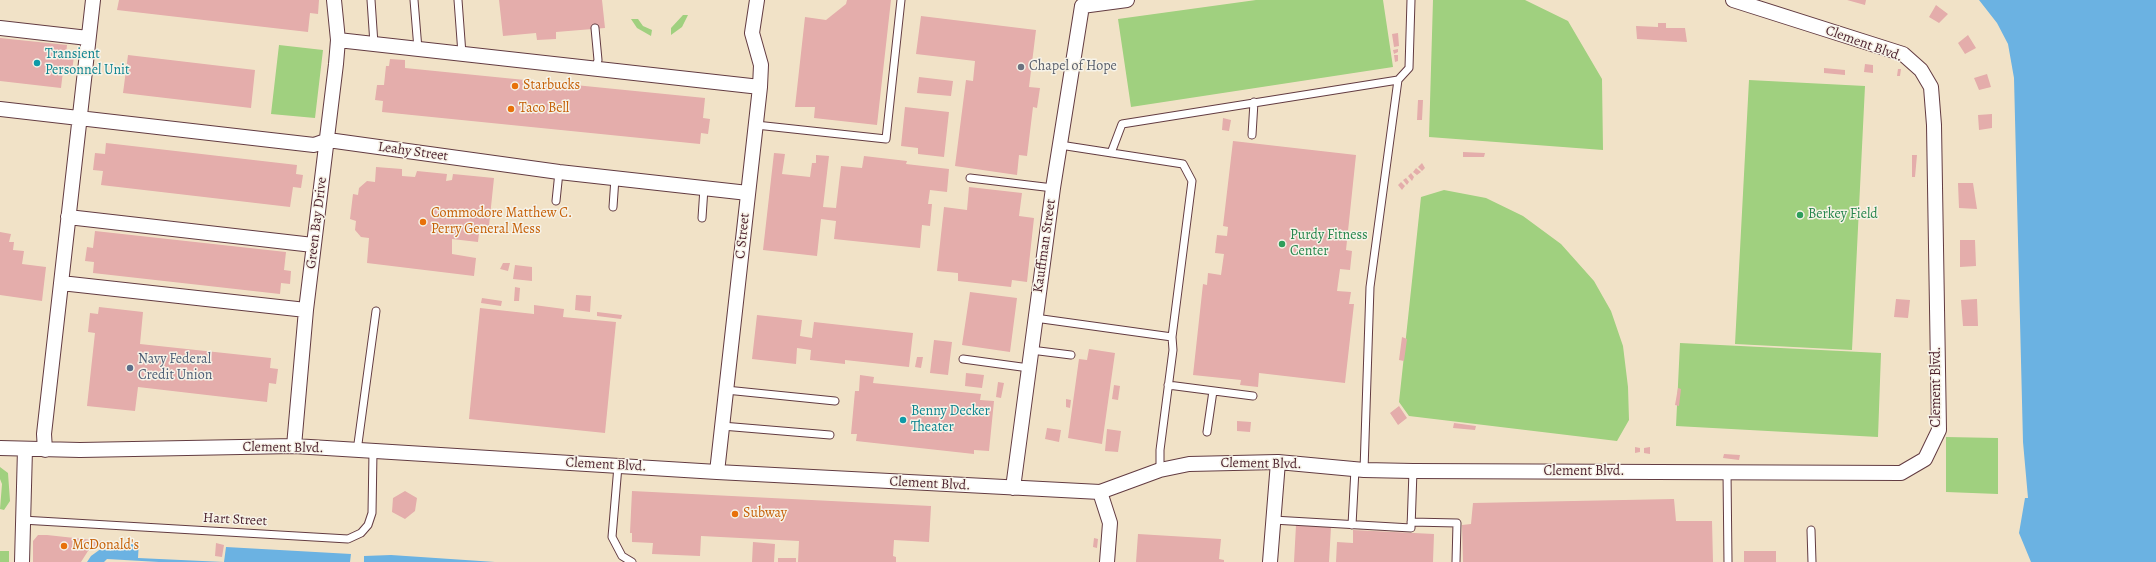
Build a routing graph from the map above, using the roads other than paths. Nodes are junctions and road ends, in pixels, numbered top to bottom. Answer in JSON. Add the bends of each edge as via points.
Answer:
{"nodes":[{"id":1,"x":92,"y":0,"type":"edge"},
{"id":2,"x":334,"y":0,"type":"edge"},
{"id":3,"x":371,"y":0,"type":"edge"},
{"id":4,"x":414,"y":0,"type":"edge"},
{"id":5,"x":458,"y":0,"type":"edge"},
{"id":6,"x":757,"y":0,"type":"edge"},
{"id":7,"x":901,"y":0,"type":"edge"},
{"id":8,"x":1127,"y":0,"type":"edge"},
{"id":9,"x":1410,"y":0,"type":"edge"},
{"id":10,"x":1733,"y":0,"type":"edge"},
{"id":11,"x":1078,"y":3,"type":"edge"},
{"id":12,"x":0,"y":28,"type":"edge"},
{"id":13,"x":595,"y":28,"type":"dead end"},
{"id":14,"x":88,"y":38,"type":"junction"},
{"id":15,"x":338,"y":40,"type":"junction"},
{"id":16,"x":374,"y":44,"type":"junction"},
{"id":17,"x":418,"y":49,"type":"junction"},
{"id":18,"x":462,"y":54,"type":"junction"},
{"id":19,"x":595,"y":69,"type":"junction"},
{"id":20,"x":1398,"y":80,"type":"junction"},
{"id":21,"x":760,"y":87,"type":"junction"},
{"id":22,"x":1254,"y":102,"type":"junction"},
{"id":23,"x":0,"y":109,"type":"edge"},
{"id":24,"x":79,"y":118,"type":"junction"},
{"id":25,"x":756,"y":125,"type":"junction"},
{"id":26,"x":1252,"y":136,"type":"dead end"},
{"id":27,"x":328,"y":140,"type":"junction"},
{"id":28,"x":1060,"y":145,"type":"junction"},
{"id":29,"x":1111,"y":153,"type":"junction"},
{"id":30,"x":559,"y":172,"type":"junction"},
{"id":31,"x":615,"y":178,"type":"junction"},
{"id":32,"x":970,"y":178,"type":"dead end"},
{"id":33,"x":704,"y":188,"type":"junction"},
{"id":34,"x":1054,"y":188,"type":"junction"},
{"id":35,"x":748,"y":193,"type":"junction"},
{"id":36,"x":556,"y":201,"type":"dead end"},
{"id":37,"x":613,"y":207,"type":"dead end"},
{"id":38,"x":68,"y":217,"type":"junction"},
{"id":39,"x":702,"y":218,"type":"dead end"},
{"id":40,"x":313,"y":245,"type":"junction"},
{"id":41,"x":61,"y":282,"type":"junction"},
{"id":42,"x":306,"y":310,"type":"junction"},
{"id":43,"x":376,"y":311,"type":"dead end"},
{"id":44,"x":1035,"y":318,"type":"junction"},
{"id":45,"x":1172,"y":337,"type":"junction"},
{"id":46,"x":1031,"y":350,"type":"junction"},
{"id":47,"x":1071,"y":356,"type":"dead end"},
{"id":48,"x":963,"y":359,"type":"dead end"},
{"id":49,"x":1029,"y":368,"type":"junction"},
{"id":50,"x":1168,"y":385,"type":"junction"},
{"id":51,"x":726,"y":390,"type":"junction"},
{"id":52,"x":1213,"y":391,"type":"junction"},
{"id":53,"x":1253,"y":396,"type":"dead end"},
{"id":54,"x":835,"y":401,"type":"dead end"},
{"id":55,"x":722,"y":426,"type":"junction"},
{"id":56,"x":1207,"y":432,"type":"dead end"},
{"id":57,"x":830,"y":435,"type":"dead end"},
{"id":58,"x":294,"y":446,"type":"junction"},
{"id":59,"x":0,"y":448,"type":"edge"},
{"id":60,"x":25,"y":449,"type":"junction"},
{"id":61,"x":45,"y":450,"type":"junction"},
{"id":62,"x":358,"y":452,"type":"junction"},
{"id":63,"x":373,"y":452,"type":"junction"},
{"id":64,"x":1278,"y":462,"type":"junction"},
{"id":65,"x":618,"y":466,"type":"junction"},
{"id":66,"x":1160,"y":470,"type":"junction"},
{"id":67,"x":1359,"y":470,"type":"junction"},
{"id":68,"x":1413,"y":471,"type":"junction"},
{"id":69,"x":717,"y":472,"type":"junction"},
{"id":70,"x":1727,"y":472,"type":"junction"},
{"id":71,"x":1013,"y":488,"type":"junction"},
{"id":72,"x":1100,"y":492,"type":"junction"},
{"id":73,"x":22,"y":520,"type":"junction"},
{"id":74,"x":1273,"y":520,"type":"junction"},
{"id":75,"x":1411,"y":522,"type":"junction"},
{"id":76,"x":1352,"y":525,"type":"junction"},
{"id":77,"x":1811,"y":530,"type":"dead end"},
{"id":78,"x":22,"y":562,"type":"edge"},
{"id":79,"x":632,"y":562,"type":"edge"},
{"id":80,"x":1107,"y":562,"type":"edge"},
{"id":81,"x":1270,"y":562,"type":"edge"},
{"id":82,"x":1456,"y":562,"type":"edge"},
{"id":83,"x":1728,"y":562,"type":"edge"},
{"id":84,"x":1812,"y":562,"type":"edge"}],
"edges":[{"from":1,"to":14,"type":"street"},
{"from":2,"to":15,"type":"street","name":"Green Bay Drive"},
{"from":3,"to":16,"type":"lane"},
{"from":4,"to":17,"type":"lane"},
{"from":5,"to":18,"type":"lane"},
{"from":6,"to":21,"type":"street","name":"C Street","via":[[752,32],[761,65]]},
{"from":7,"to":25,"type":"lane","via":[[886,139]]},
{"from":8,"to":11,"type":"street"},
{"from":9,"to":20,"type":"lane","via":[[1409,68]]},
{"from":10,"to":70,"type":"street","name":"Clement Blvd.","via":[[1903,54],[1921,70],[1931,87],[1939,430],[1926,460],[1901,473]]},
{"from":11,"to":28,"type":"street","name":"Kauffman Street"},
{"from":12,"to":14,"type":"street"},
{"from":13,"to":19,"type":"lane","via":[[598,60]]},
{"from":14,"to":24,"type":"street"},
{"from":15,"to":16,"type":"street"},
{"from":15,"to":27,"type":"street","name":"Green Bay Drive"},
{"from":16,"to":17,"type":"street"},
{"from":17,"to":18,"type":"street"},
{"from":18,"to":19,"type":"street"},
{"from":19,"to":21,"type":"street"},
{"from":20,"to":22,"type":"lane"},
{"from":20,"to":67,"type":"lane","via":[[1370,287]]},
{"from":21,"to":25,"type":"street","name":"C Street"},
{"from":22,"to":26,"type":"lane"},
{"from":22,"to":29,"type":"lane","via":[[1122,124]]},
{"from":23,"to":24,"type":"street","name":"Leahy Street"},
{"from":24,"to":27,"type":"street","name":"Leahy Street","via":[[314,145]]},
{"from":24,"to":38,"type":"street"},
{"from":25,"to":35,"type":"street","name":"C Street"},
{"from":27,"to":30,"type":"street","name":"Leahy Street"},
{"from":27,"to":40,"type":"street","name":"Green Bay Drive"},
{"from":28,"to":29,"type":"lane"},
{"from":28,"to":34,"type":"street","name":"Kauffman Street"},
{"from":29,"to":45,"type":"lane","via":[[1183,164],[1192,181]]},
{"from":30,"to":31,"type":"street","name":"Leahy Street"},
{"from":30,"to":36,"type":"lane"},
{"from":31,"to":33,"type":"street","name":"Leahy Street"},
{"from":31,"to":37,"type":"lane"},
{"from":32,"to":34,"type":"lane"},
{"from":33,"to":35,"type":"street","name":"Leahy Street"},
{"from":33,"to":39,"type":"lane"},
{"from":34,"to":44,"type":"street","name":"Kauffman Street"},
{"from":35,"to":51,"type":"street","name":"C Street"},
{"from":38,"to":40,"type":"street"},
{"from":38,"to":41,"type":"street"},
{"from":40,"to":42,"type":"street","name":"Green Bay Drive"},
{"from":41,"to":42,"type":"street"},
{"from":41,"to":61,"type":"street","via":[[44,434]]},
{"from":42,"to":58,"type":"street","name":"Green Bay Drive"},
{"from":43,"to":62,"type":"lane"},
{"from":44,"to":45,"type":"lane"},
{"from":44,"to":46,"type":"street","name":"Kauffman Street"},
{"from":45,"to":50,"type":"lane","via":[[1173,350]]},
{"from":46,"to":47,"type":"lane"},
{"from":46,"to":49,"type":"street","name":"Kauffman Street"},
{"from":48,"to":49,"type":"lane"},
{"from":49,"to":71,"type":"street","name":"Kauffman Street"},
{"from":50,"to":52,"type":"lane"},
{"from":50,"to":66,"type":"lane"},
{"from":51,"to":54,"type":"lane"},
{"from":51,"to":55,"type":"street","name":"C Street"},
{"from":52,"to":53,"type":"lane"},
{"from":52,"to":56,"type":"lane"},
{"from":55,"to":57,"type":"lane"},
{"from":55,"to":69,"type":"street","name":"C Street"},
{"from":58,"to":61,"type":"street","name":"Clement Blvd."},
{"from":58,"to":62,"type":"street","name":"Clement Blvd."},
{"from":59,"to":60,"type":"street","name":"Clement Blvd."},
{"from":60,"to":61,"type":"street","name":"Clement Blvd."},
{"from":60,"to":73,"type":"street"},
{"from":62,"to":63,"type":"street","name":"Clement Blvd."},
{"from":63,"to":65,"type":"street","name":"Clement Blvd."},
{"from":63,"to":73,"type":"lane","name":"Hart Street","via":[[372,513],[368,525],[361,533],[348,539]]},
{"from":64,"to":66,"type":"street","name":"Clement Blvd.","via":[[1189,464]]},
{"from":64,"to":67,"type":"street","name":"Clement Blvd."},
{"from":64,"to":74,"type":"street"},
{"from":65,"to":69,"type":"street","name":"Clement Blvd."},
{"from":65,"to":79,"type":"lane","via":[[612,536],[622,556]]},
{"from":66,"to":72,"type":"street","name":"Clement Blvd."},
{"from":67,"to":68,"type":"street","name":"Clement Blvd."},
{"from":67,"to":76,"type":"lane"},
{"from":68,"to":70,"type":"street","name":"Clement Blvd."},
{"from":68,"to":75,"type":"lane"},
{"from":69,"to":71,"type":"street","name":"Clement Blvd."},
{"from":70,"to":83,"type":"lane"},
{"from":71,"to":72,"type":"street","name":"Clement Blvd."},
{"from":72,"to":80,"type":"street","via":[[1110,523]]},
{"from":73,"to":78,"type":"street"},
{"from":74,"to":76,"type":"lane"},
{"from":74,"to":81,"type":"street"},
{"from":75,"to":76,"type":"lane","via":[[1411,528]]},
{"from":75,"to":82,"type":"lane","via":[[1456,522]]},
{"from":77,"to":84,"type":"lane"}]}
